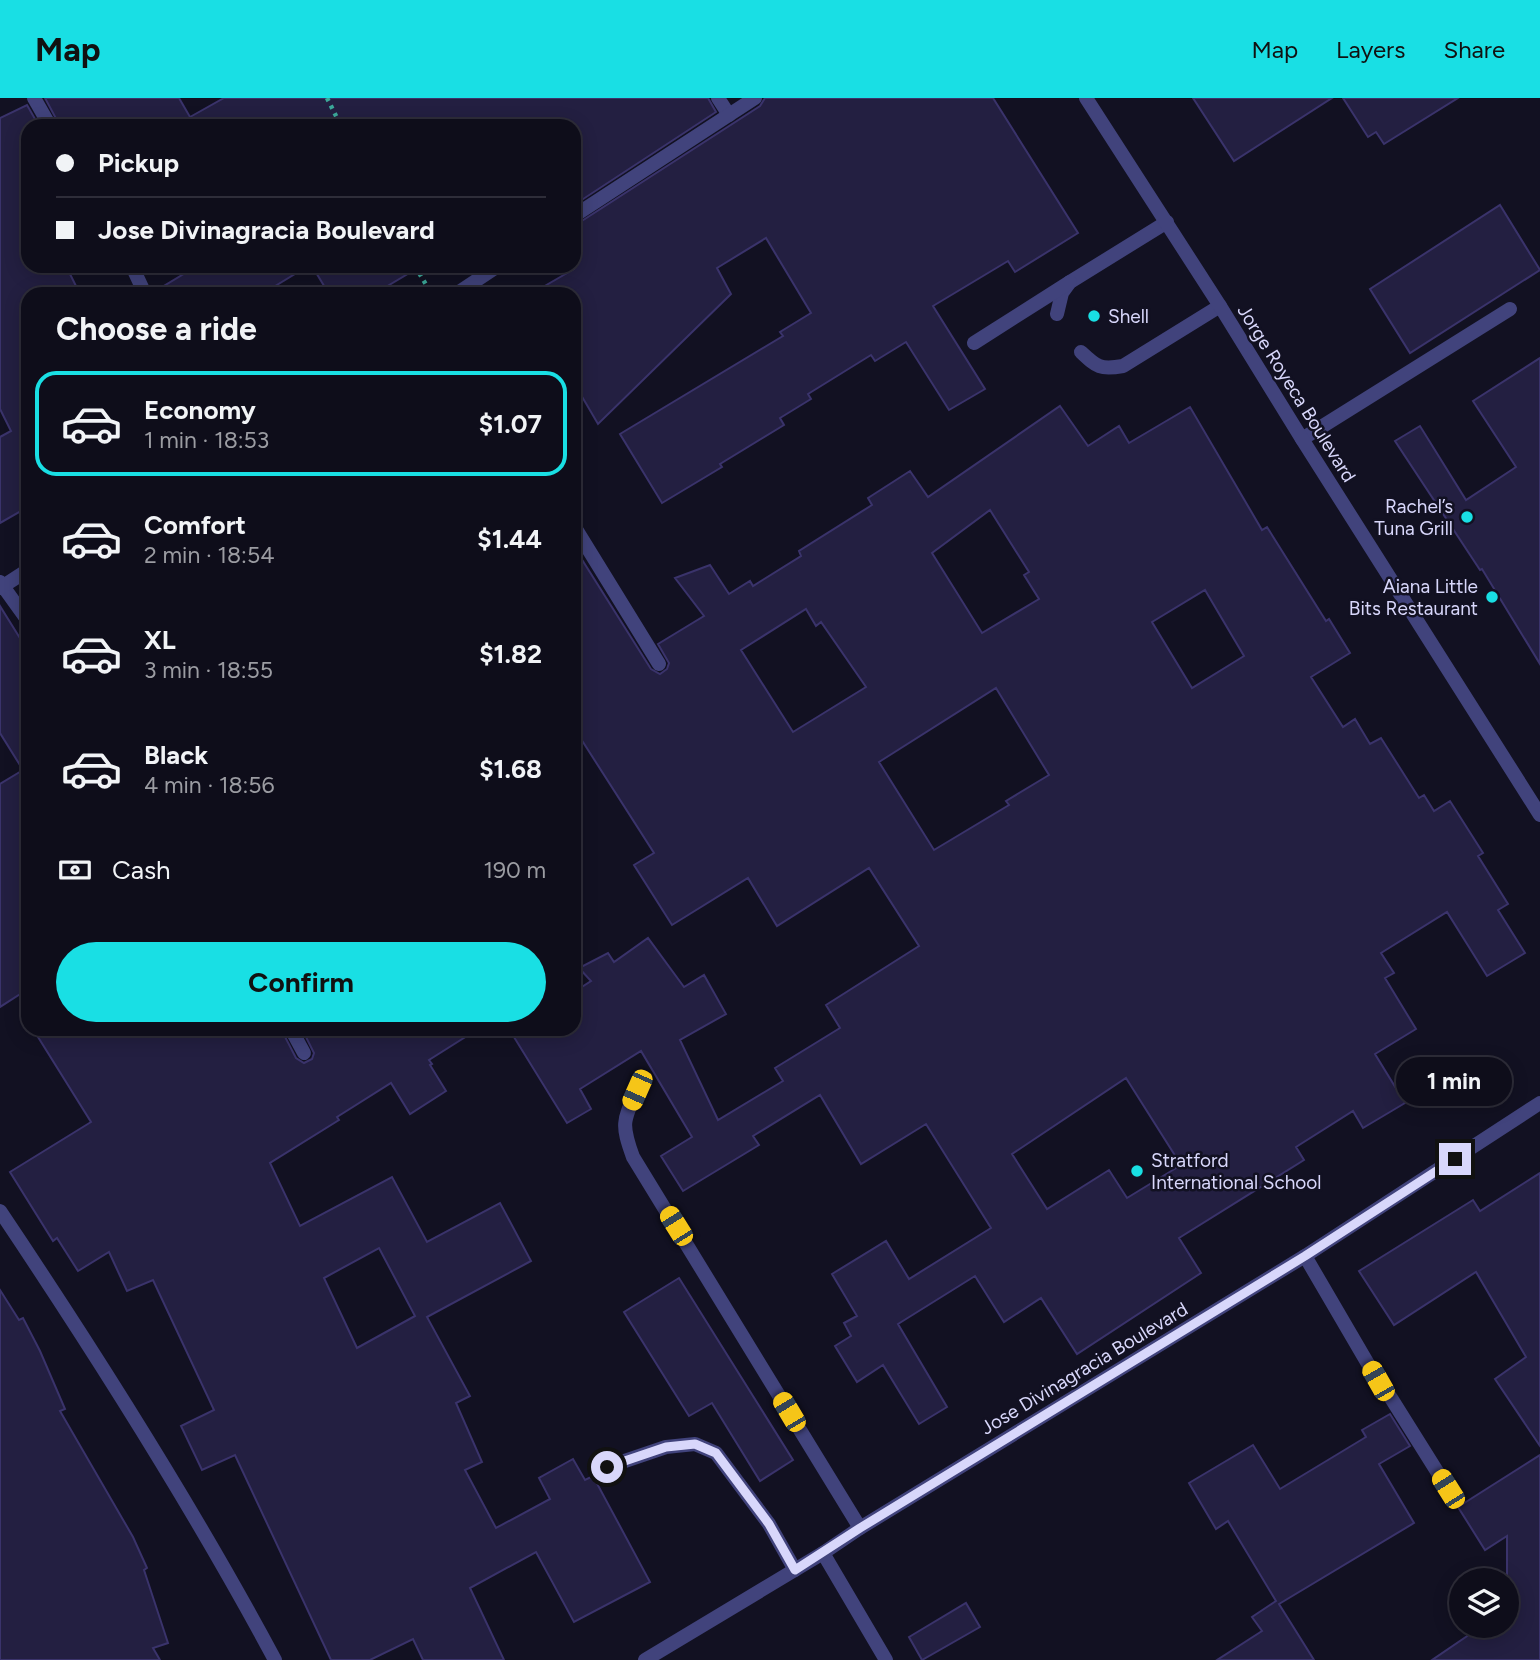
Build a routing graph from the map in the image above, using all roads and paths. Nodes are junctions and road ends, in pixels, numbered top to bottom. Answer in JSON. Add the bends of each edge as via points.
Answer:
{"nodes":[{"id":1,"x":34,"y":98,"type":"edge"},
{"id":2,"x":327,"y":98,"type":"edge"},
{"id":3,"x":718,"y":98,"type":"edge"},
{"id":4,"x":755,"y":98,"type":"edge"},
{"id":5,"x":1086,"y":98,"type":"edge"},
{"id":6,"x":729,"y":115,"type":"junction"},
{"id":7,"x":46,"y":119,"type":"edge"},
{"id":8,"x":338,"y":119,"type":"edge"},
{"id":9,"x":581,"y":211,"type":"edge"},
{"id":10,"x":1167,"y":222,"type":"junction"},
{"id":11,"x":488,"y":273,"type":"edge"},
{"id":12,"x":1070,"y":282,"type":"junction"},
{"id":13,"x":466,"y":287,"type":"edge"},
{"id":14,"x":1220,"y":306,"type":"junction"},
{"id":15,"x":1510,"y":309,"type":"dead end"},
{"id":16,"x":1057,"y":314,"type":"dead end"},
{"id":17,"x":974,"y":342,"type":"dead end"},
{"id":18,"x":1081,"y":352,"type":"dead end"},
{"id":19,"x":1302,"y":439,"type":"junction"},
{"id":20,"x":581,"y":537,"type":"edge"},
{"id":21,"x":21,"y":574,"type":"edge"},
{"id":22,"x":1,"y":585,"type":"edge"},
{"id":23,"x":21,"y":612,"type":"edge"},
{"id":24,"x":659,"y":664,"type":"dead end"},
{"id":25,"x":1540,"y":815,"type":"edge"},
{"id":26,"x":295,"y":1036,"type":"edge"},
{"id":27,"x":304,"y":1053,"type":"dead end"},
{"id":28,"x":637,"y":1090,"type":"dead end"},
{"id":29,"x":1540,"y":1103,"type":"edge"},
{"id":30,"x":0,"y":1211,"type":"edge"},
{"id":31,"x":1305,"y":1256,"type":"junction"},
{"id":32,"x":607,"y":1467,"type":"dead end"},
{"id":33,"x":1448,"y":1489,"type":"dead end"},
{"id":34,"x":860,"y":1528,"type":"junction"},
{"id":35,"x":822,"y":1553,"type":"junction"},
{"id":36,"x":795,"y":1570,"type":"junction"},
{"id":37,"x":275,"y":1660,"type":"edge"},
{"id":38,"x":645,"y":1660,"type":"edge"},
{"id":39,"x":886,"y":1660,"type":"edge"}],
"edges":[{"from":1,"to":7,"type":"street"},
{"from":2,"to":8,"type":"path"},
{"from":3,"to":6,"type":"street"},
{"from":4,"to":6,"type":"street"},
{"from":5,"to":10,"type":"street","name":"Jorge Royeca Boulevard"},
{"from":6,"to":9,"type":"street"},
{"from":10,"to":12,"type":"street"},
{"from":10,"to":14,"type":"street","name":"Jorge Royeca Boulevard"},
{"from":11,"to":13,"type":"street"},
{"from":12,"to":16,"type":"street"},
{"from":12,"to":17,"type":"street"},
{"from":14,"to":18,"type":"street","via":[[1123,366],[1098,367]]},
{"from":14,"to":19,"type":"street","name":"Jorge Royeca Boulevard"},
{"from":15,"to":19,"type":"street"},
{"from":19,"to":25,"type":"street","name":"Jorge Royeca Boulevard"},
{"from":20,"to":24,"type":"street"},
{"from":21,"to":22,"type":"street"},
{"from":22,"to":23,"type":"street"},
{"from":26,"to":27,"type":"street"},
{"from":28,"to":34,"type":"street","via":[[624,1120],[633,1157]]},
{"from":29,"to":31,"type":"street","name":"Jose Divinagracia Boulevard"},
{"from":30,"to":37,"type":"street","via":[[132,1411]]},
{"from":31,"to":33,"type":"street"},
{"from":31,"to":34,"type":"street","name":"Jose Divinagracia Boulevard"},
{"from":32,"to":36,"type":"street","via":[[666,1447],[695,1444],[716,1453],[769,1524]]},
{"from":34,"to":35,"type":"street","name":"Jose Divinagracia Boulevard"},
{"from":35,"to":36,"type":"street","name":"Jose Divinagracia Boulevard"},
{"from":35,"to":39,"type":"street"},
{"from":36,"to":38,"type":"street","name":"Jose Divinagracia Boulevard"}]}
